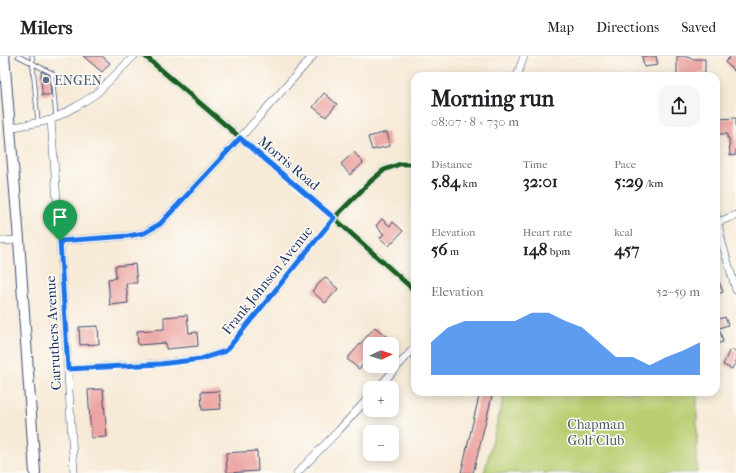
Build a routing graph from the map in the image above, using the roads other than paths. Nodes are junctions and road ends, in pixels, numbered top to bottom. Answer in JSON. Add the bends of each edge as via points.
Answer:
{"nodes":[{"id":1,"x":4,"y":56,"type":"edge"},
{"id":2,"x":18,"y":56,"type":"edge"},
{"id":3,"x":32,"y":56,"type":"edge"},
{"id":4,"x":134,"y":56,"type":"edge"},
{"id":5,"x":145,"y":56,"type":"edge"},
{"id":6,"x":313,"y":56,"type":"edge"},
{"id":7,"x":524,"y":56,"type":"edge"},
{"id":8,"x":33,"y":63,"type":"junction"},
{"id":9,"x":518,"y":72,"type":"edge"},
{"id":10,"x":53,"y":118,"type":"junction"},
{"id":11,"x":38,"y":122,"type":"junction"},
{"id":12,"x":10,"y":128,"type":"junction"},
{"id":13,"x":240,"y":138,"type":"junction"},
{"id":14,"x":411,"y":164,"type":"edge"},
{"id":15,"x":736,"y":215,"type":"edge"},
{"id":16,"x":334,"y":218,"type":"junction"},
{"id":17,"x":720,"y":219,"type":"edge"},
{"id":18,"x":720,"y":233,"type":"edge"},
{"id":19,"x":19,"y":240,"type":"junction"},
{"id":20,"x":0,"y":241,"type":"edge"},
{"id":21,"x":60,"y":241,"type":"junction"},
{"id":22,"x":411,"y":287,"type":"edge"},
{"id":23,"x":736,"y":290,"type":"edge"},
{"id":24,"x":411,"y":351,"type":"edge"},
{"id":25,"x":68,"y":369,"type":"junction"},
{"id":26,"x":384,"y":381,"type":"edge"},
{"id":27,"x":363,"y":404,"type":"edge"},
{"id":28,"x":35,"y":473,"type":"edge"},
{"id":29,"x":74,"y":473,"type":"edge"},
{"id":30,"x":297,"y":473,"type":"edge"}],
"edges":[{"from":1,"to":12,"type":"main road"},
{"from":2,"to":8,"type":"lane"},
{"from":3,"to":8,"type":"lane"},
{"from":4,"to":10,"type":"street","via":[[97,93]]},
{"from":5,"to":13,"type":"street","name":"Morris Road"},
{"from":6,"to":13,"type":"street"},
{"from":7,"to":9,"type":"street"},
{"from":8,"to":10,"type":"lane","via":[[52,74]]},
{"from":8,"to":11,"type":"lane"},
{"from":10,"to":11,"type":"street"},
{"from":10,"to":21,"type":"street","name":"Carruthers Avenue"},
{"from":11,"to":12,"type":"street"},
{"from":12,"to":19,"type":"main road"},
{"from":13,"to":16,"type":"street","name":"Morris Road"},
{"from":13,"to":21,"type":"street","via":[[160,224],[144,233],[128,236]]},
{"from":14,"to":16,"type":"street","name":"Frank Johnson Avenue","via":[[400,164],[384,170]]},
{"from":15,"to":17,"type":"street"},
{"from":16,"to":22,"type":"street","name":"Morris Road"},
{"from":16,"to":25,"type":"street","name":"Frank Johnson Avenue","via":[[226,351],[201,359],[160,364]]},
{"from":18,"to":23,"type":"street"},
{"from":19,"to":20,"type":"street"},
{"from":19,"to":28,"type":"main road"},
{"from":21,"to":25,"type":"street","name":"Carruthers Avenue"},
{"from":24,"to":26,"type":"street"},
{"from":25,"to":29,"type":"street","name":"Carruthers Avenue"},
{"from":27,"to":30,"type":"street"}]}
